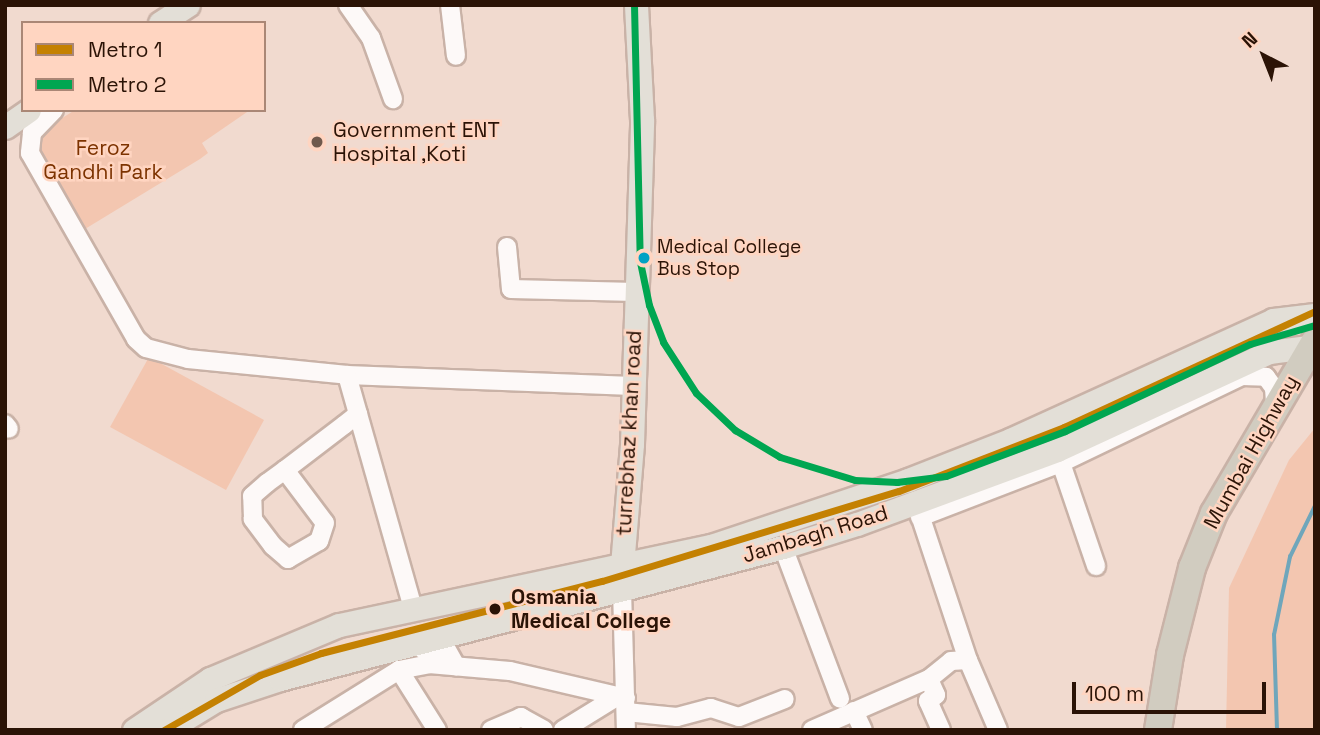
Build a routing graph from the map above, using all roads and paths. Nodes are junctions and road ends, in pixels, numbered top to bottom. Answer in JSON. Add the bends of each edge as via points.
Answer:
{"nodes":[{"id":1,"x":188,"y":5,"type":"edge"},
{"id":2,"x":348,"y":5,"type":"edge"},
{"id":3,"x":450,"y":5,"type":"edge"},
{"id":4,"x":636,"y":5,"type":"edge"},
{"id":5,"x":163,"y":21,"type":"edge"},
{"id":6,"x":456,"y":56,"type":"dead end"},
{"id":7,"x":393,"y":99,"type":"dead end"},
{"id":8,"x":26,"y":112,"type":"edge"},
{"id":9,"x":52,"y":112,"type":"edge"},
{"id":10,"x":6,"y":124,"type":"edge"},
{"id":11,"x":507,"y":247,"type":"dead end"},
{"id":12,"x":636,"y":292,"type":"junction"},
{"id":13,"x":1315,"y":314,"type":"edge"},
{"id":14,"x":1314,"y":344,"type":"edge"},
{"id":15,"x":1315,"y":374,"type":"edge"},
{"id":16,"x":347,"y":375,"type":"junction"},
{"id":17,"x":633,"y":386,"type":"junction"},
{"id":18,"x":1276,"y":402,"type":"junction"},
{"id":19,"x":358,"y":414,"type":"junction"},
{"id":20,"x":1061,"y":463,"type":"junction"},
{"id":21,"x":285,"y":470,"type":"junction"},
{"id":22,"x":918,"y":510,"type":"junction"},
{"id":23,"x":783,"y":547,"type":"junction"},
{"id":24,"x":1096,"y":566,"type":"dead end"},
{"id":25,"x":622,"y":578,"type":"junction"},
{"id":26,"x":456,"y":600,"type":"junction"},
{"id":27,"x":413,"y":609,"type":"junction"},
{"id":28,"x":486,"y":623,"type":"junction"},
{"id":29,"x":378,"y":654,"type":"junction"},
{"id":30,"x":968,"y":660,"type":"junction"},
{"id":31,"x":456,"y":666,"type":"junction"},
{"id":32,"x":399,"y":670,"type":"junction"},
{"id":33,"x":222,"y":673,"type":"junction"},
{"id":34,"x":929,"y":679,"type":"junction"},
{"id":35,"x":224,"y":697,"type":"junction"},
{"id":36,"x":785,"y":699,"type":"dead end"},
{"id":37,"x":839,"y":699,"type":"dead end"},
{"id":38,"x":624,"y":709,"type":"edge"},
{"id":39,"x":854,"y":710,"type":"junction"},
{"id":40,"x":134,"y":730,"type":"edge"},
{"id":41,"x":167,"y":730,"type":"edge"},
{"id":42,"x":303,"y":730,"type":"edge"},
{"id":43,"x":437,"y":730,"type":"edge"},
{"id":44,"x":491,"y":730,"type":"edge"},
{"id":45,"x":544,"y":730,"type":"edge"},
{"id":46,"x":562,"y":730,"type":"edge"},
{"id":47,"x":812,"y":730,"type":"edge"},
{"id":48,"x":863,"y":730,"type":"edge"},
{"id":49,"x":941,"y":730,"type":"edge"},
{"id":50,"x":998,"y":730,"type":"edge"},
{"id":51,"x":1158,"y":730,"type":"edge"},
{"id":52,"x":1173,"y":730,"type":"edge"}],
"edges":[{"from":1,"to":5,"type":"main road"},
{"from":2,"to":7,"type":"street","via":[[371,38]]},
{"from":3,"to":6,"type":"street"},
{"from":4,"to":12,"type":"main road","name":"turrebhaz khan road","via":[[642,120]]},
{"from":8,"to":10,"type":"main road"},
{"from":9,"to":16,"type":"street","via":[[32,133],[30,153],[129,328],[146,348],[188,359]]},
{"from":11,"to":12,"type":"street","via":[[511,289]]},
{"from":12,"to":17,"type":"main road","name":"turrebhaz khan road"},
{"from":13,"to":25,"type":"main road","name":"Jambagh Road","via":[[1295,314],[1263,324],[1010,440],[908,480]]},
{"from":14,"to":18,"type":"highway","name":"Mumbai Highway"},
{"from":14,"to":22,"type":"main road","name":"Jambagh Road","via":[[1269,352]]},
{"from":15,"to":52,"type":"highway","name":"Mumbai Highway","via":[[1259,456],[1212,560],[1179,675]]},
{"from":16,"to":17,"type":"street"},
{"from":16,"to":19,"type":"street"},
{"from":17,"to":25,"type":"main road","name":"turrebhaz khan road"},
{"from":18,"to":20,"type":"street","via":[[1266,377],[1242,376]]},
{"from":18,"to":51,"type":"highway","name":"Mumbai Highway","via":[[1214,513],[1192,568],[1170,654]]},
{"from":19,"to":21,"type":"street"},
{"from":19,"to":27,"type":"street"},
{"from":20,"to":22,"type":"street"},
{"from":20,"to":24,"type":"street"},
{"from":21,"to":21,"type":"street","via":[[253,496],[249,507],[273,547],[288,559],[319,541],[325,523]]},
{"from":22,"to":23,"type":"main road","name":"Jambagh Road"},
{"from":22,"to":30,"type":"street"},
{"from":23,"to":25,"type":"main road","name":"Jambagh Road"},
{"from":23,"to":37,"type":"street"},
{"from":25,"to":26,"type":"main road","name":"Jambagh Road"},
{"from":25,"to":28,"type":"main road"},
{"from":25,"to":38,"type":"street"},
{"from":26,"to":27,"type":"main road","name":"Jambagh Road"},
{"from":26,"to":28,"type":"main road","via":[[475,608]]},
{"from":27,"to":33,"type":"main road","name":"Jambagh Road","via":[[339,625]]},
{"from":28,"to":29,"type":"main road"},
{"from":29,"to":31,"type":"street","via":[[446,648]]},
{"from":29,"to":35,"type":"main road"},
{"from":30,"to":34,"type":"street","via":[[951,662]]},
{"from":30,"to":50,"type":"street"},
{"from":31,"to":32,"type":"street","via":[[429,664]]},
{"from":31,"to":38,"type":"street","via":[[510,671]]},
{"from":32,"to":42,"type":"street"},
{"from":32,"to":43,"type":"street"},
{"from":33,"to":35,"type":"main road","via":[[218,682]]},
{"from":33,"to":40,"type":"main road","name":"Jambagh Road"},
{"from":34,"to":39,"type":"street"},
{"from":34,"to":49,"type":"street","via":[[936,695],[928,701]]},
{"from":35,"to":41,"type":"main road"},
{"from":36,"to":38,"type":"street","via":[[739,717],[711,708],[677,717]]},
{"from":38,"to":46,"type":"street"},
{"from":39,"to":47,"type":"street"},
{"from":39,"to":48,"type":"street"},
{"from":44,"to":45,"type":"street","via":[[521,717]]}]}
